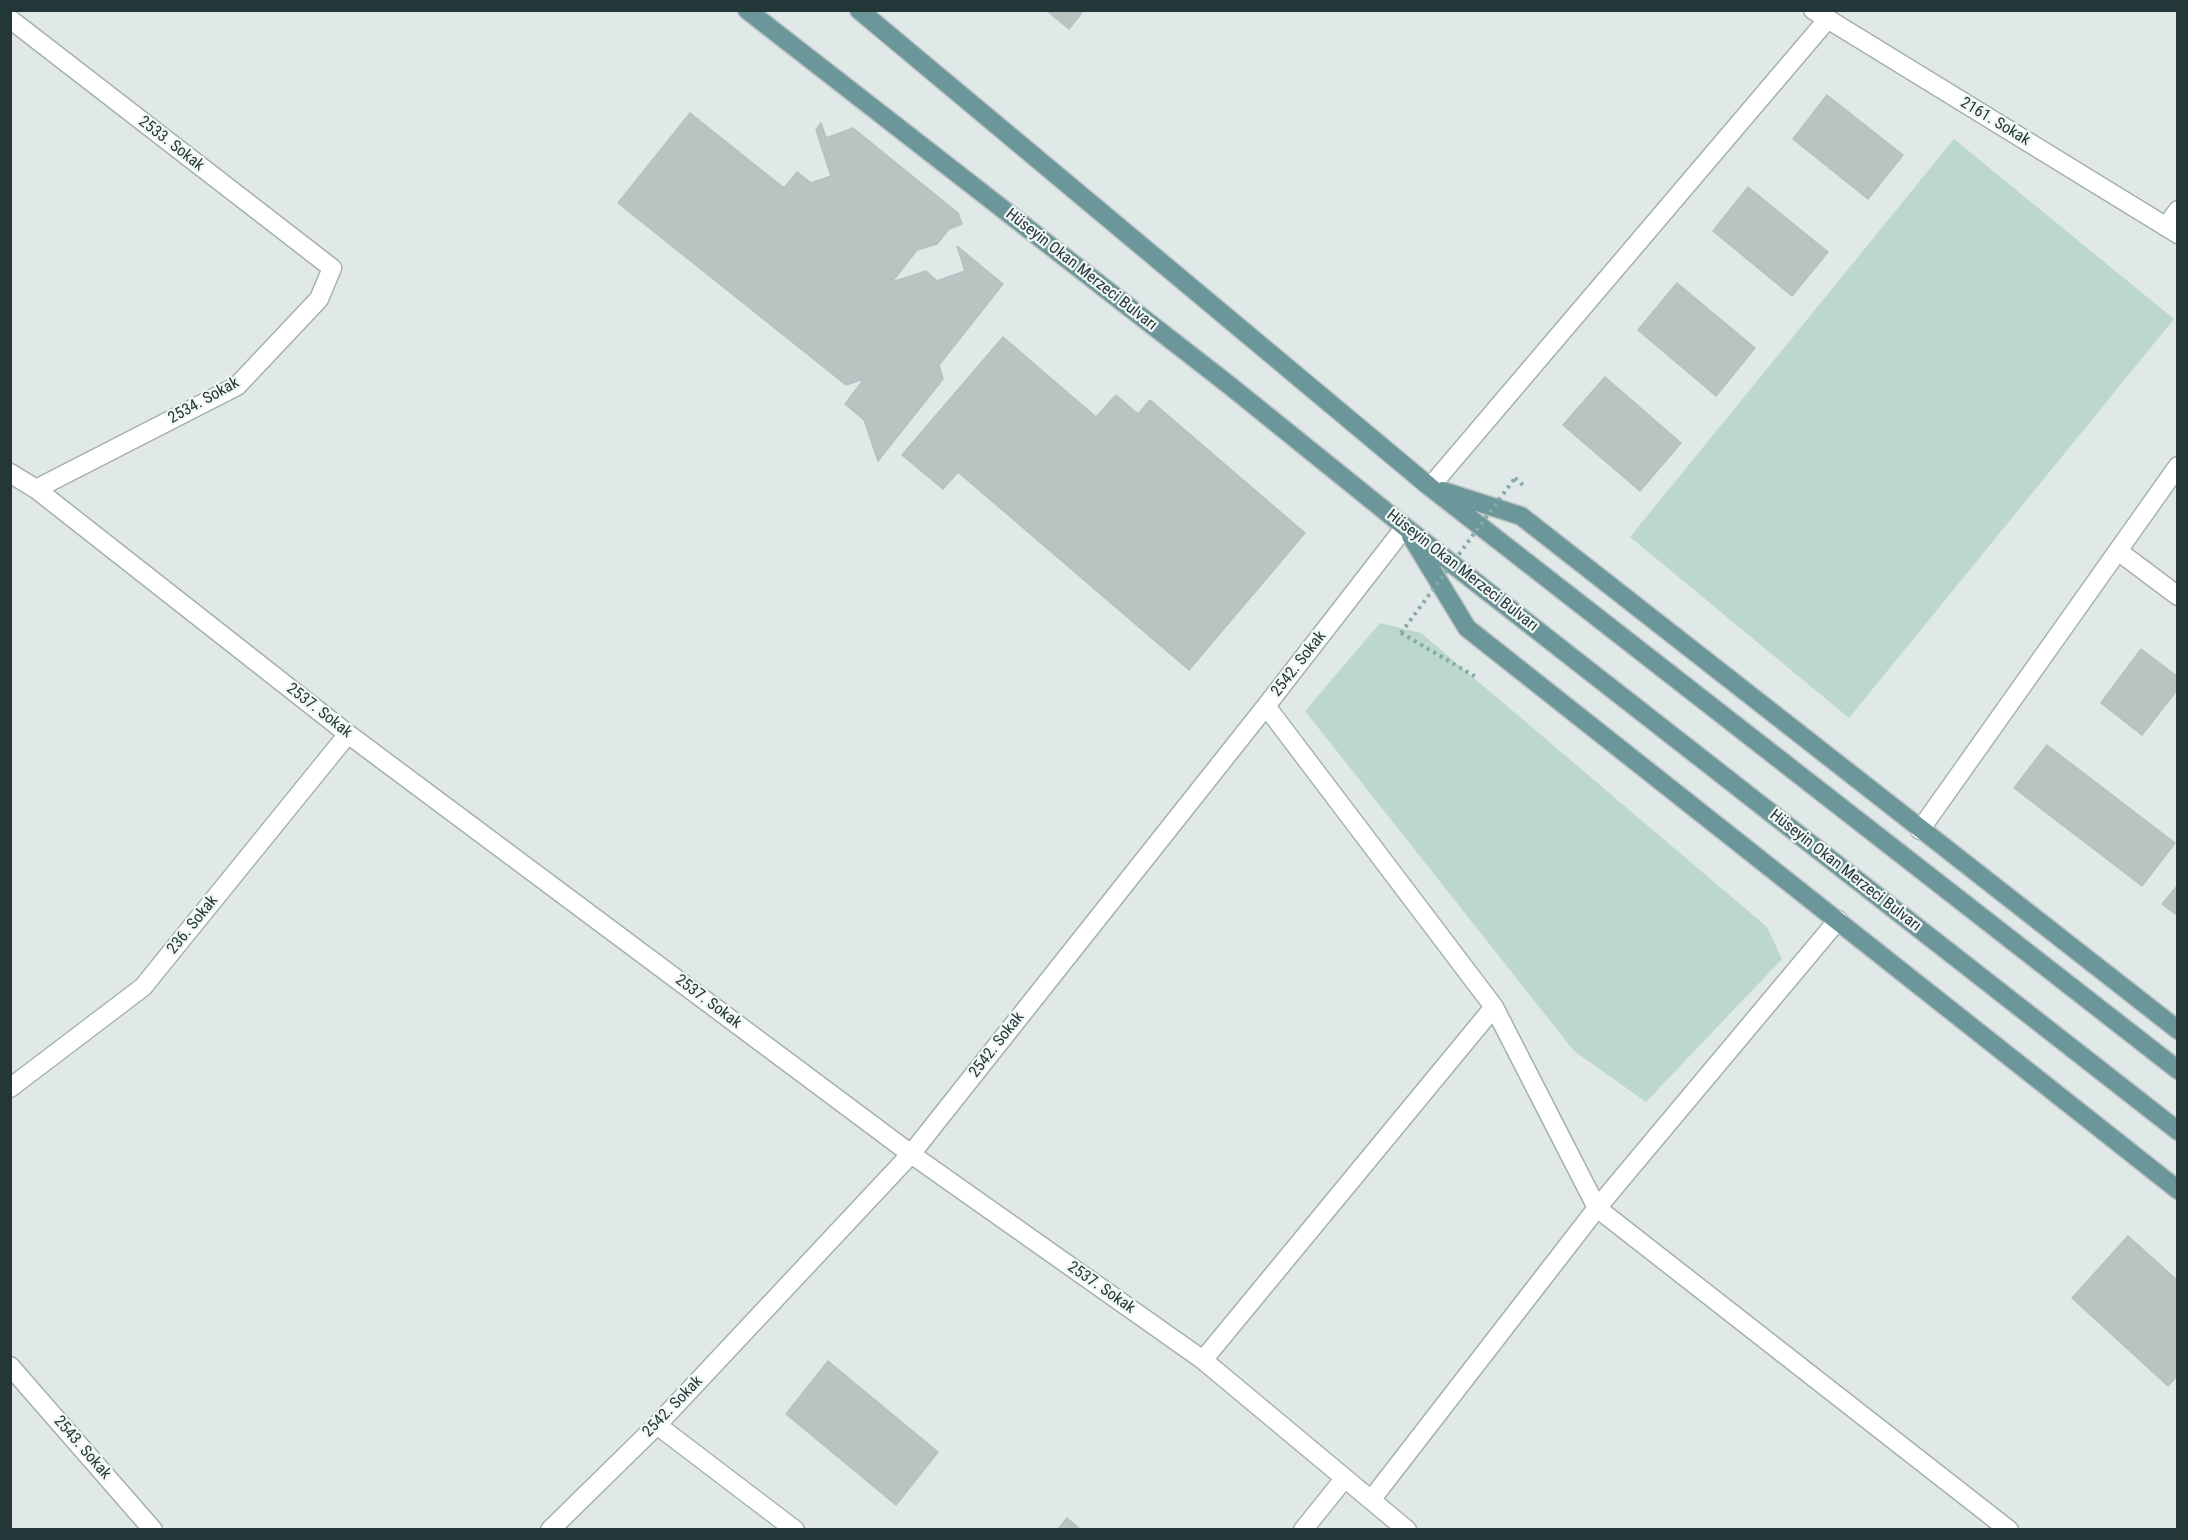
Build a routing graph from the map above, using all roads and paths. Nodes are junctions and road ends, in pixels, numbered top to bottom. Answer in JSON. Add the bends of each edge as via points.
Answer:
{"nodes":[{"id":1,"x":747,"y":10,"type":"edge"},
{"id":2,"x":859,"y":10,"type":"edge"},
{"id":3,"x":1820,"y":15,"type":"edge"},
{"id":4,"x":10,"y":19,"type":"edge"},
{"id":5,"x":2178,"y":210,"type":"edge"},
{"id":6,"x":2172,"y":231,"type":"edge"},
{"id":7,"x":332,"y":268,"type":"joint"},
{"id":8,"x":2178,"y":466,"type":"edge"},
{"id":9,"x":10,"y":473,"type":"edge"},
{"id":10,"x":1515,"y":478,"type":"dead end"},
{"id":11,"x":1430,"y":487,"type":"junction"},
{"id":12,"x":36,"y":489,"type":"junction"},
{"id":13,"x":1405,"y":527,"type":"junction"},
{"id":14,"x":2118,"y":551,"type":"junction"},
{"id":15,"x":2178,"y":596,"type":"edge"},
{"id":16,"x":1476,"y":678,"type":"dead end"},
{"id":17,"x":1266,"y":706,"type":"junction"},
{"id":18,"x":348,"y":734,"type":"junction"},
{"id":19,"x":1920,"y":830,"type":"junction"},
{"id":20,"x":1838,"y":920,"type":"junction"},
{"id":21,"x":1494,"y":1007,"type":"junction"},
{"id":22,"x":2178,"y":1030,"type":"edge"},
{"id":23,"x":2178,"y":1070,"type":"edge"},
{"id":24,"x":10,"y":1088,"type":"edge"},
{"id":25,"x":2178,"y":1131,"type":"edge"},
{"id":26,"x":911,"y":1154,"type":"junction"},
{"id":27,"x":2178,"y":1190,"type":"edge"},
{"id":28,"x":1597,"y":1208,"type":"junction"},
{"id":29,"x":1203,"y":1360,"type":"junction"},
{"id":30,"x":10,"y":1366,"type":"edge"},
{"id":31,"x":657,"y":1425,"type":"junction"},
{"id":32,"x":1344,"y":1479,"type":"junction"},
{"id":33,"x":1371,"y":1500,"type":"junction"},
{"id":34,"x":153,"y":1530,"type":"edge"},
{"id":35,"x":550,"y":1530,"type":"edge"},
{"id":36,"x":795,"y":1530,"type":"edge"},
{"id":37,"x":1304,"y":1530,"type":"edge"},
{"id":38,"x":1407,"y":1530,"type":"edge"},
{"id":39,"x":2009,"y":1530,"type":"edge"}],
"edges":[{"from":1,"to":13,"type":"main road","name":"Hüseyin Okan Merzeci Bulvarı"},
{"from":2,"to":11,"type":"main road"},
{"from":3,"to":6,"type":"street","name":"2161. Sokak"},
{"from":3,"to":11,"type":"street"},
{"from":4,"to":7,"type":"street","name":"2533. Sokak"},
{"from":5,"to":6,"type":"street"},
{"from":7,"to":12,"type":"street","name":"2534. Sokak","via":[[319,299],[237,386]]},
{"from":8,"to":14,"type":"street"},
{"from":9,"to":12,"type":"street","name":"2537. Sokak"},
{"from":10,"to":16,"type":"path","bridge":true,"via":[[1401,633]]},
{"from":11,"to":19,"type":"main road","via":[[1521,516]]},
{"from":11,"to":23,"type":"main road"},
{"from":12,"to":18,"type":"street","name":"2537. Sokak"},
{"from":13,"to":17,"type":"street","name":"2542. Sokak"},
{"from":13,"to":20,"type":"main road","via":[[1467,628]]},
{"from":13,"to":25,"type":"main road","name":"Hüseyin Okan Merzeci Bulvarı"},
{"from":14,"to":15,"type":"street"},
{"from":14,"to":19,"type":"street"},
{"from":17,"to":21,"type":"street"},
{"from":17,"to":26,"type":"street","name":"2542. Sokak"},
{"from":18,"to":24,"type":"street","name":"236. Sokak","via":[[143,987]]},
{"from":18,"to":26,"type":"street","name":"2537. Sokak"},
{"from":19,"to":22,"type":"main road"},
{"from":20,"to":27,"type":"main road"},
{"from":20,"to":28,"type":"street"},
{"from":21,"to":28,"type":"street"},
{"from":21,"to":29,"type":"street"},
{"from":26,"to":29,"type":"street","name":"2537. Sokak"},
{"from":26,"to":31,"type":"street","name":"2542. Sokak"},
{"from":28,"to":33,"type":"street"},
{"from":28,"to":39,"type":"street"},
{"from":29,"to":32,"type":"street","name":"2537. Sokak"},
{"from":30,"to":34,"type":"street","name":"2543. Sokak"},
{"from":31,"to":35,"type":"street","name":"2542. Sokak"},
{"from":31,"to":36,"type":"street"},
{"from":32,"to":33,"type":"street","name":"2537. Sokak"},
{"from":32,"to":37,"type":"street"},
{"from":33,"to":38,"type":"street","name":"2537. Sokak"}]}
